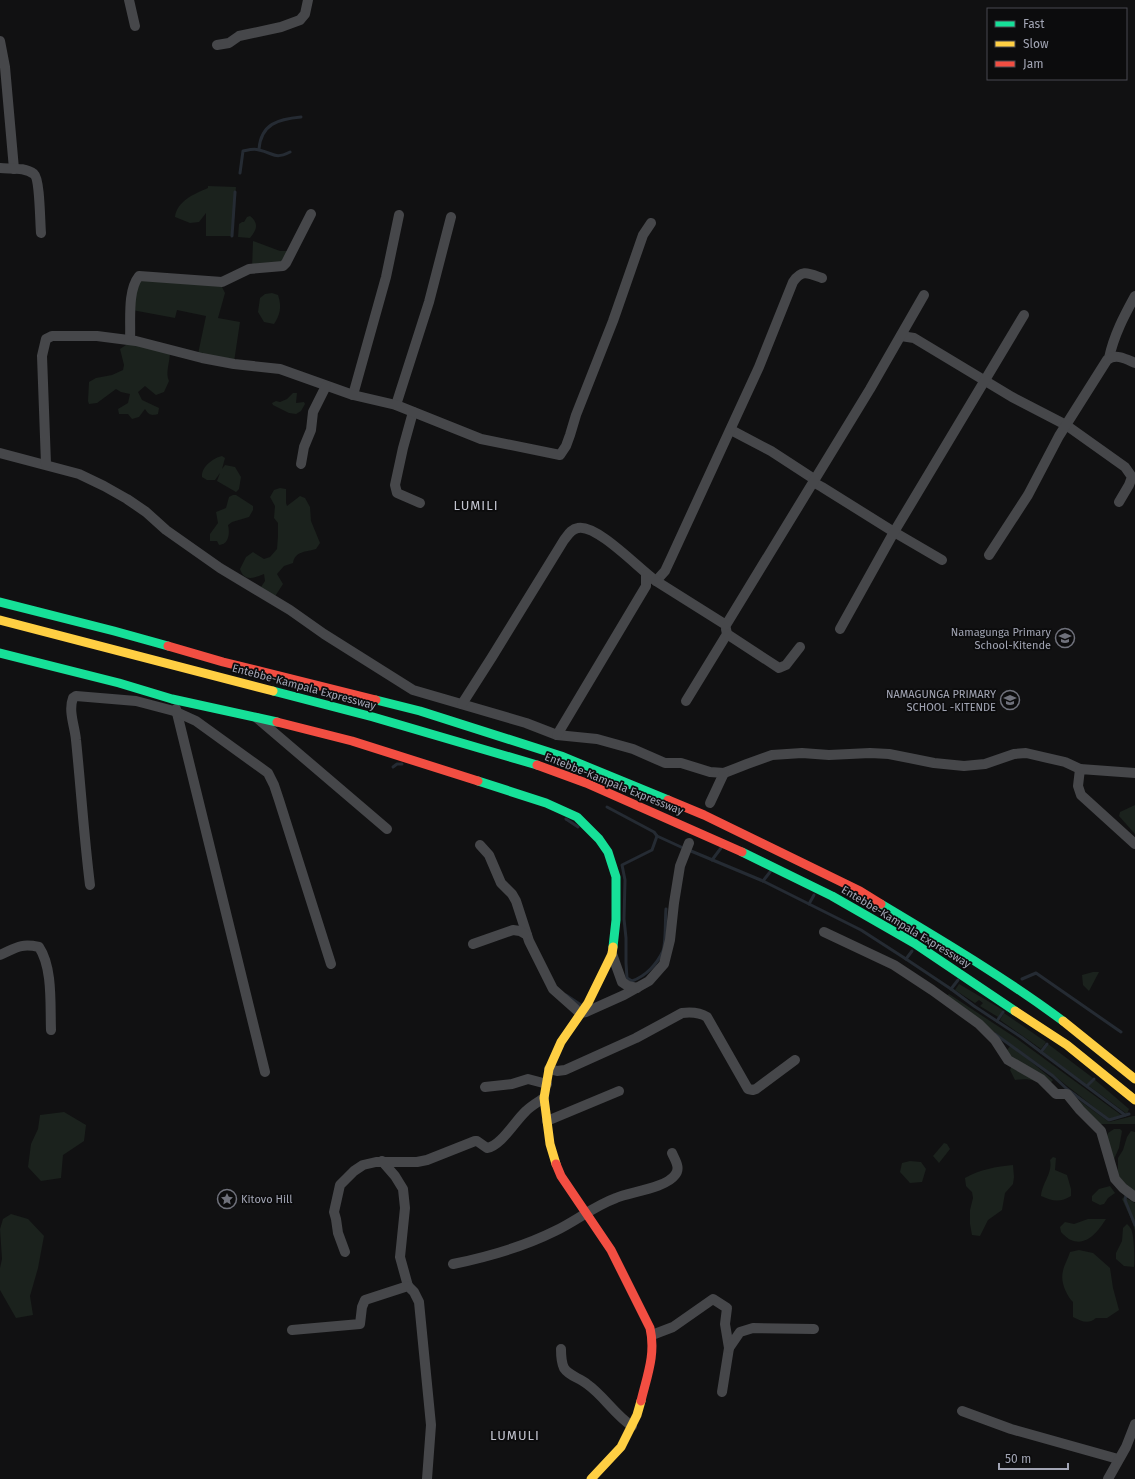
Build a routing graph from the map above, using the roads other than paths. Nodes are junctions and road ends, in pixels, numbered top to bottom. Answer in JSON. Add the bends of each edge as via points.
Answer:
{"nodes":[{"id":1,"x":129,"y":0,"type":"edge"},
{"id":2,"x":308,"y":0,"type":"edge"},
{"id":3,"x":135,"y":26,"type":"dead end"},
{"id":4,"x":0,"y":41,"type":"edge"},
{"id":5,"x":217,"y":45,"type":"dead end"},
{"id":6,"x":0,"y":168,"type":"edge"},
{"id":7,"x":14,"y":169,"type":"junction"},
{"id":8,"x":311,"y":214,"type":"dead end"},
{"id":9,"x":399,"y":215,"type":"dead end"},
{"id":10,"x":451,"y":217,"type":"dead end"},
{"id":11,"x":651,"y":223,"type":"dead end"},
{"id":12,"x":41,"y":233,"type":"dead end"},
{"id":13,"x":822,"y":278,"type":"dead end"},
{"id":14,"x":924,"y":296,"type":"dead end"},
{"id":15,"x":1135,"y":296,"type":"edge"},
{"id":16,"x":1024,"y":315,"type":"dead end"},
{"id":17,"x":901,"y":336,"type":"junction"},
{"id":18,"x":130,"y":340,"type":"junction"},
{"id":19,"x":1109,"y":358,"type":"junction"},
{"id":20,"x":1135,"y":363,"type":"edge"},
{"id":21,"x":985,"y":381,"type":"junction"},
{"id":22,"x":326,"y":386,"type":"junction"},
{"id":23,"x":353,"y":395,"type":"junction"},
{"id":24,"x":396,"y":405,"type":"junction"},
{"id":25,"x":413,"y":412,"type":"junction"},
{"id":26,"x":1066,"y":425,"type":"junction"},
{"id":27,"x":731,"y":430,"type":"junction"},
{"id":28,"x":0,"y":453,"type":"edge"},
{"id":29,"x":46,"y":464,"type":"junction"},
{"id":30,"x":301,"y":464,"type":"dead end"},
{"id":31,"x":813,"y":481,"type":"junction"},
{"id":32,"x":1119,"y":502,"type":"dead end"},
{"id":33,"x":420,"y":503,"type":"dead end"},
{"id":34,"x":894,"y":532,"type":"junction"},
{"id":35,"x":989,"y":556,"type":"dead end"},
{"id":36,"x":942,"y":560,"type":"dead end"},
{"id":37,"x":646,"y":574,"type":"junction"},
{"id":38,"x":656,"y":581,"type":"junction"},
{"id":39,"x":0,"y":602,"type":"edge"},
{"id":40,"x":0,"y":620,"type":"edge"},
{"id":41,"x":840,"y":629,"type":"dead end"},
{"id":42,"x":726,"y":630,"type":"junction"},
{"id":43,"x":800,"y":647,"type":"dead end"},
{"id":44,"x":0,"y":653,"type":"edge"},
{"id":45,"x":172,"y":699,"type":"junction"},
{"id":46,"x":686,"y":701,"type":"dead end"},
{"id":47,"x":462,"y":704,"type":"junction"},
{"id":48,"x":178,"y":713,"type":"junction"},
{"id":49,"x":256,"y":717,"type":"junction"},
{"id":50,"x":557,"y":736,"type":"junction"},
{"id":51,"x":1080,"y":769,"type":"junction"},
{"id":52,"x":724,"y":773,"type":"junction"},
{"id":53,"x":1135,"y":773,"type":"edge"},
{"id":54,"x":710,"y":804,"type":"dead end"},
{"id":55,"x":387,"y":829,"type":"dead end"},
{"id":56,"x":689,"y":843,"type":"dead end"},
{"id":57,"x":1135,"y":844,"type":"edge"},
{"id":58,"x":480,"y":846,"type":"dead end"},
{"id":59,"x":90,"y":885,"type":"dead end"},
{"id":60,"x":824,"y":932,"type":"dead end"},
{"id":61,"x":527,"y":935,"type":"junction"},
{"id":62,"x":473,"y":944,"type":"dead end"},
{"id":63,"x":612,"y":954,"type":"junction"},
{"id":64,"x":0,"y":955,"type":"edge"},
{"id":65,"x":331,"y":964,"type":"dead end"},
{"id":66,"x":637,"y":988,"type":"junction"},
{"id":67,"x":580,"y":1013,"type":"junction"},
{"id":68,"x":51,"y":1030,"type":"dead end"},
{"id":69,"x":795,"y":1060,"type":"dead end"},
{"id":70,"x":550,"y":1069,"type":"junction"},
{"id":71,"x":265,"y":1072,"type":"dead end"},
{"id":72,"x":1135,"y":1079,"type":"edge"},
{"id":73,"x":547,"y":1084,"type":"junction"},
{"id":74,"x":485,"y":1087,"type":"dead end"},
{"id":75,"x":619,"y":1091,"type":"dead end"},
{"id":76,"x":544,"y":1098,"type":"junction"},
{"id":77,"x":1135,"y":1100,"type":"edge"},
{"id":78,"x":547,"y":1121,"type":"junction"},
{"id":79,"x":672,"y":1153,"type":"dead end"},
{"id":80,"x":382,"y":1161,"type":"junction"},
{"id":81,"x":1135,"y":1197,"type":"edge"},
{"id":82,"x":586,"y":1212,"type":"junction"},
{"id":83,"x":345,"y":1252,"type":"dead end"},
{"id":84,"x":453,"y":1264,"type":"dead end"},
{"id":85,"x":408,"y":1286,"type":"junction"},
{"id":86,"x":814,"y":1329,"type":"dead end"},
{"id":87,"x":292,"y":1330,"type":"dead end"},
{"id":88,"x":652,"y":1335,"type":"junction"},
{"id":89,"x":728,"y":1348,"type":"junction"},
{"id":90,"x":561,"y":1349,"type":"dead end"},
{"id":91,"x":722,"y":1392,"type":"dead end"},
{"id":92,"x":962,"y":1411,"type":"dead end"},
{"id":93,"x":1135,"y":1424,"type":"edge"},
{"id":94,"x":632,"y":1426,"type":"junction"},
{"id":95,"x":1118,"y":1459,"type":"junction"},
{"id":96,"x":427,"y":1479,"type":"edge"},
{"id":97,"x":591,"y":1479,"type":"edge"},
{"id":98,"x":1108,"y":1479,"type":"edge"}],
"edges":[{"from":1,"to":3,"type":"street"},
{"from":2,"to":5,"type":"street","via":[[305,14],[300,20],[239,36],[229,43]]},
{"from":4,"to":7,"type":"street","via":[[5,67]]},
{"from":6,"to":7,"type":"street"},
{"from":7,"to":12,"type":"street","via":[[21,169],[36,177]]},
{"from":8,"to":18,"type":"street","via":[[283,266],[249,269],[222,282],[139,276],[132,290]]},
{"from":9,"to":23,"type":"street","via":[[386,277]]},
{"from":10,"to":24,"type":"street","via":[[429,302]]},
{"from":11,"to":25,"type":"street","via":[[644,235],[566,446],[560,455],[481,439]]},
{"from":13,"to":27,"type":"street","via":[[802,273],[793,282]]},
{"from":14,"to":17,"type":"street"},
{"from":15,"to":19,"type":"street","via":[[1119,325]]},
{"from":16,"to":21,"type":"street"},
{"from":17,"to":21,"type":"street","via":[[914,338]]},
{"from":17,"to":31,"type":"street"},
{"from":18,"to":22,"type":"street","via":[[202,358],[280,369]]},
{"from":18,"to":29,"type":"street","via":[[97,336],[52,336],[46,339],[42,356]]},
{"from":19,"to":20,"type":"street","via":[[1121,357]]},
{"from":19,"to":26,"type":"street"},
{"from":21,"to":26,"type":"street"},
{"from":21,"to":34,"type":"street"},
{"from":22,"to":23,"type":"street"},
{"from":22,"to":30,"type":"street","via":[[313,412],[311,430]]},
{"from":23,"to":24,"type":"street"},
{"from":24,"to":25,"type":"street"},
{"from":25,"to":33,"type":"street","via":[[395,485],[397,493]]},
{"from":26,"to":32,"type":"street","via":[[1130,472],[1130,485]]},
{"from":26,"to":35,"type":"street","via":[[1028,495]]},
{"from":27,"to":31,"type":"street","via":[[771,451]]},
{"from":27,"to":38,"type":"street","via":[[665,571]]},
{"from":28,"to":29,"type":"street"},
{"from":29,"to":47,"type":"street","via":[[79,474],[127,499],[220,568],[290,610],[404,685],[428,695]]},
{"from":31,"to":34,"type":"street"},
{"from":31,"to":42,"type":"street"},
{"from":34,"to":36,"type":"street"},
{"from":34,"to":41,"type":"street"},
{"from":37,"to":38,"type":"street"},
{"from":37,"to":47,"type":"street","via":[[617,547],[589,528],[572,530]]},
{"from":37,"to":50,"type":"street","via":[[646,586]]},
{"from":38,"to":42,"type":"street"},
{"from":39,"to":72,"type":"main road","name":"Entebbe-Kampala Expressway","via":[[223,662],[420,711],[561,756],[704,815],[860,892],[956,949],[1032,998]]},
{"from":40,"to":77,"type":"main road","name":"Entebbe-Kampala Expressway","via":[[373,717],[539,766],[586,783],[765,862],[832,896],[914,943],[1067,1045]]},
{"from":42,"to":43,"type":"street","via":[[772,665],[780,668],[786,665]]},
{"from":42,"to":46,"type":"street"},
{"from":44,"to":45,"type":"main road"},
{"from":45,"to":48,"type":"street"},
{"from":45,"to":49,"type":"main road"},
{"from":47,"to":50,"type":"street","via":[[526,723]]},
{"from":48,"to":59,"type":"street","via":[[136,701],[76,696],[73,698],[71,708]]},
{"from":48,"to":65,"type":"street","via":[[196,721],[268,773]]},
{"from":48,"to":71,"type":"street"},
{"from":49,"to":55,"type":"street"},
{"from":49,"to":63,"type":"main road","via":[[352,741],[509,790],[577,817],[608,852],[616,877],[616,920]]},
{"from":50,"to":52,"type":"street","via":[[597,739],[632,749],[665,763],[681,763],[710,772]]},
{"from":51,"to":52,"type":"street","via":[[1065,762],[1026,753],[1014,754],[984,764],[964,766],[889,754],[802,753],[772,755]]},
{"from":51,"to":53,"type":"street"},
{"from":51,"to":57,"type":"street","via":[[1078,786],[1081,795]]},
{"from":52,"to":54,"type":"street"},
{"from":56,"to":66,"type":"street","via":[[680,866],[670,940],[664,964],[649,981]]},
{"from":58,"to":61,"type":"street","via":[[489,855],[501,883],[516,901]]},
{"from":60,"to":81,"type":"street","via":[[894,965],[932,990],[979,1024],[995,1040],[1008,1060],[1041,1079],[1056,1094],[1069,1095],[1101,1131],[1115,1179]]},
{"from":61,"to":62,"type":"street","via":[[513,930]]},
{"from":61,"to":67,"type":"street","via":[[553,989]]},
{"from":63,"to":66,"type":"street","via":[[622,982]]},
{"from":63,"to":67,"type":"main road","via":[[588,1003]]},
{"from":64,"to":68,"type":"street","via":[[22,945],[39,947],[45,956],[49,981]]},
{"from":66,"to":67,"type":"street"},
{"from":67,"to":70,"type":"main road","via":[[561,1042]]},
{"from":69,"to":70,"type":"street","via":[[756,1089],[750,1090],[706,1017],[700,1013],[686,1012],[629,1042],[565,1070]]},
{"from":70,"to":73,"type":"main road"},
{"from":73,"to":74,"type":"street","via":[[528,1079]]},
{"from":73,"to":76,"type":"main road"},
{"from":75,"to":78,"type":"street"},
{"from":76,"to":78,"type":"main road"},
{"from":76,"to":80,"type":"street","via":[[526,1110],[500,1140],[490,1147],[487,1148],[476,1141],[427,1160]]},
{"from":78,"to":82,"type":"main road","via":[[553,1158],[561,1176]]},
{"from":79,"to":82,"type":"street","via":[[678,1166],[673,1178],[617,1197]]},
{"from":80,"to":83,"type":"street","via":[[363,1165],[340,1185],[334,1212]]},
{"from":80,"to":85,"type":"street","via":[[403,1189],[405,1221],[400,1257]]},
{"from":82,"to":84,"type":"street","via":[[540,1238]]},
{"from":82,"to":88,"type":"main road","via":[[611,1250]]},
{"from":85,"to":87,"type":"street","via":[[365,1300],[360,1324]]},
{"from":85,"to":96,"type":"street","via":[[419,1302],[431,1425]]},
{"from":86,"to":89,"type":"street","via":[[753,1328],[740,1332]]},
{"from":88,"to":89,"type":"street","via":[[673,1327],[713,1299],[727,1308],[725,1324]]},
{"from":88,"to":94,"type":"main road","via":[[652,1358]]},
{"from":89,"to":91,"type":"street"},
{"from":90,"to":94,"type":"street","via":[[561,1358],[569,1373],[596,1391]]},
{"from":92,"to":95,"type":"street","via":[[1011,1429]]},
{"from":93,"to":95,"type":"street","via":[[1130,1439]]},
{"from":94,"to":97,"type":"main road","via":[[621,1447]]},
{"from":95,"to":98,"type":"street"}]}
